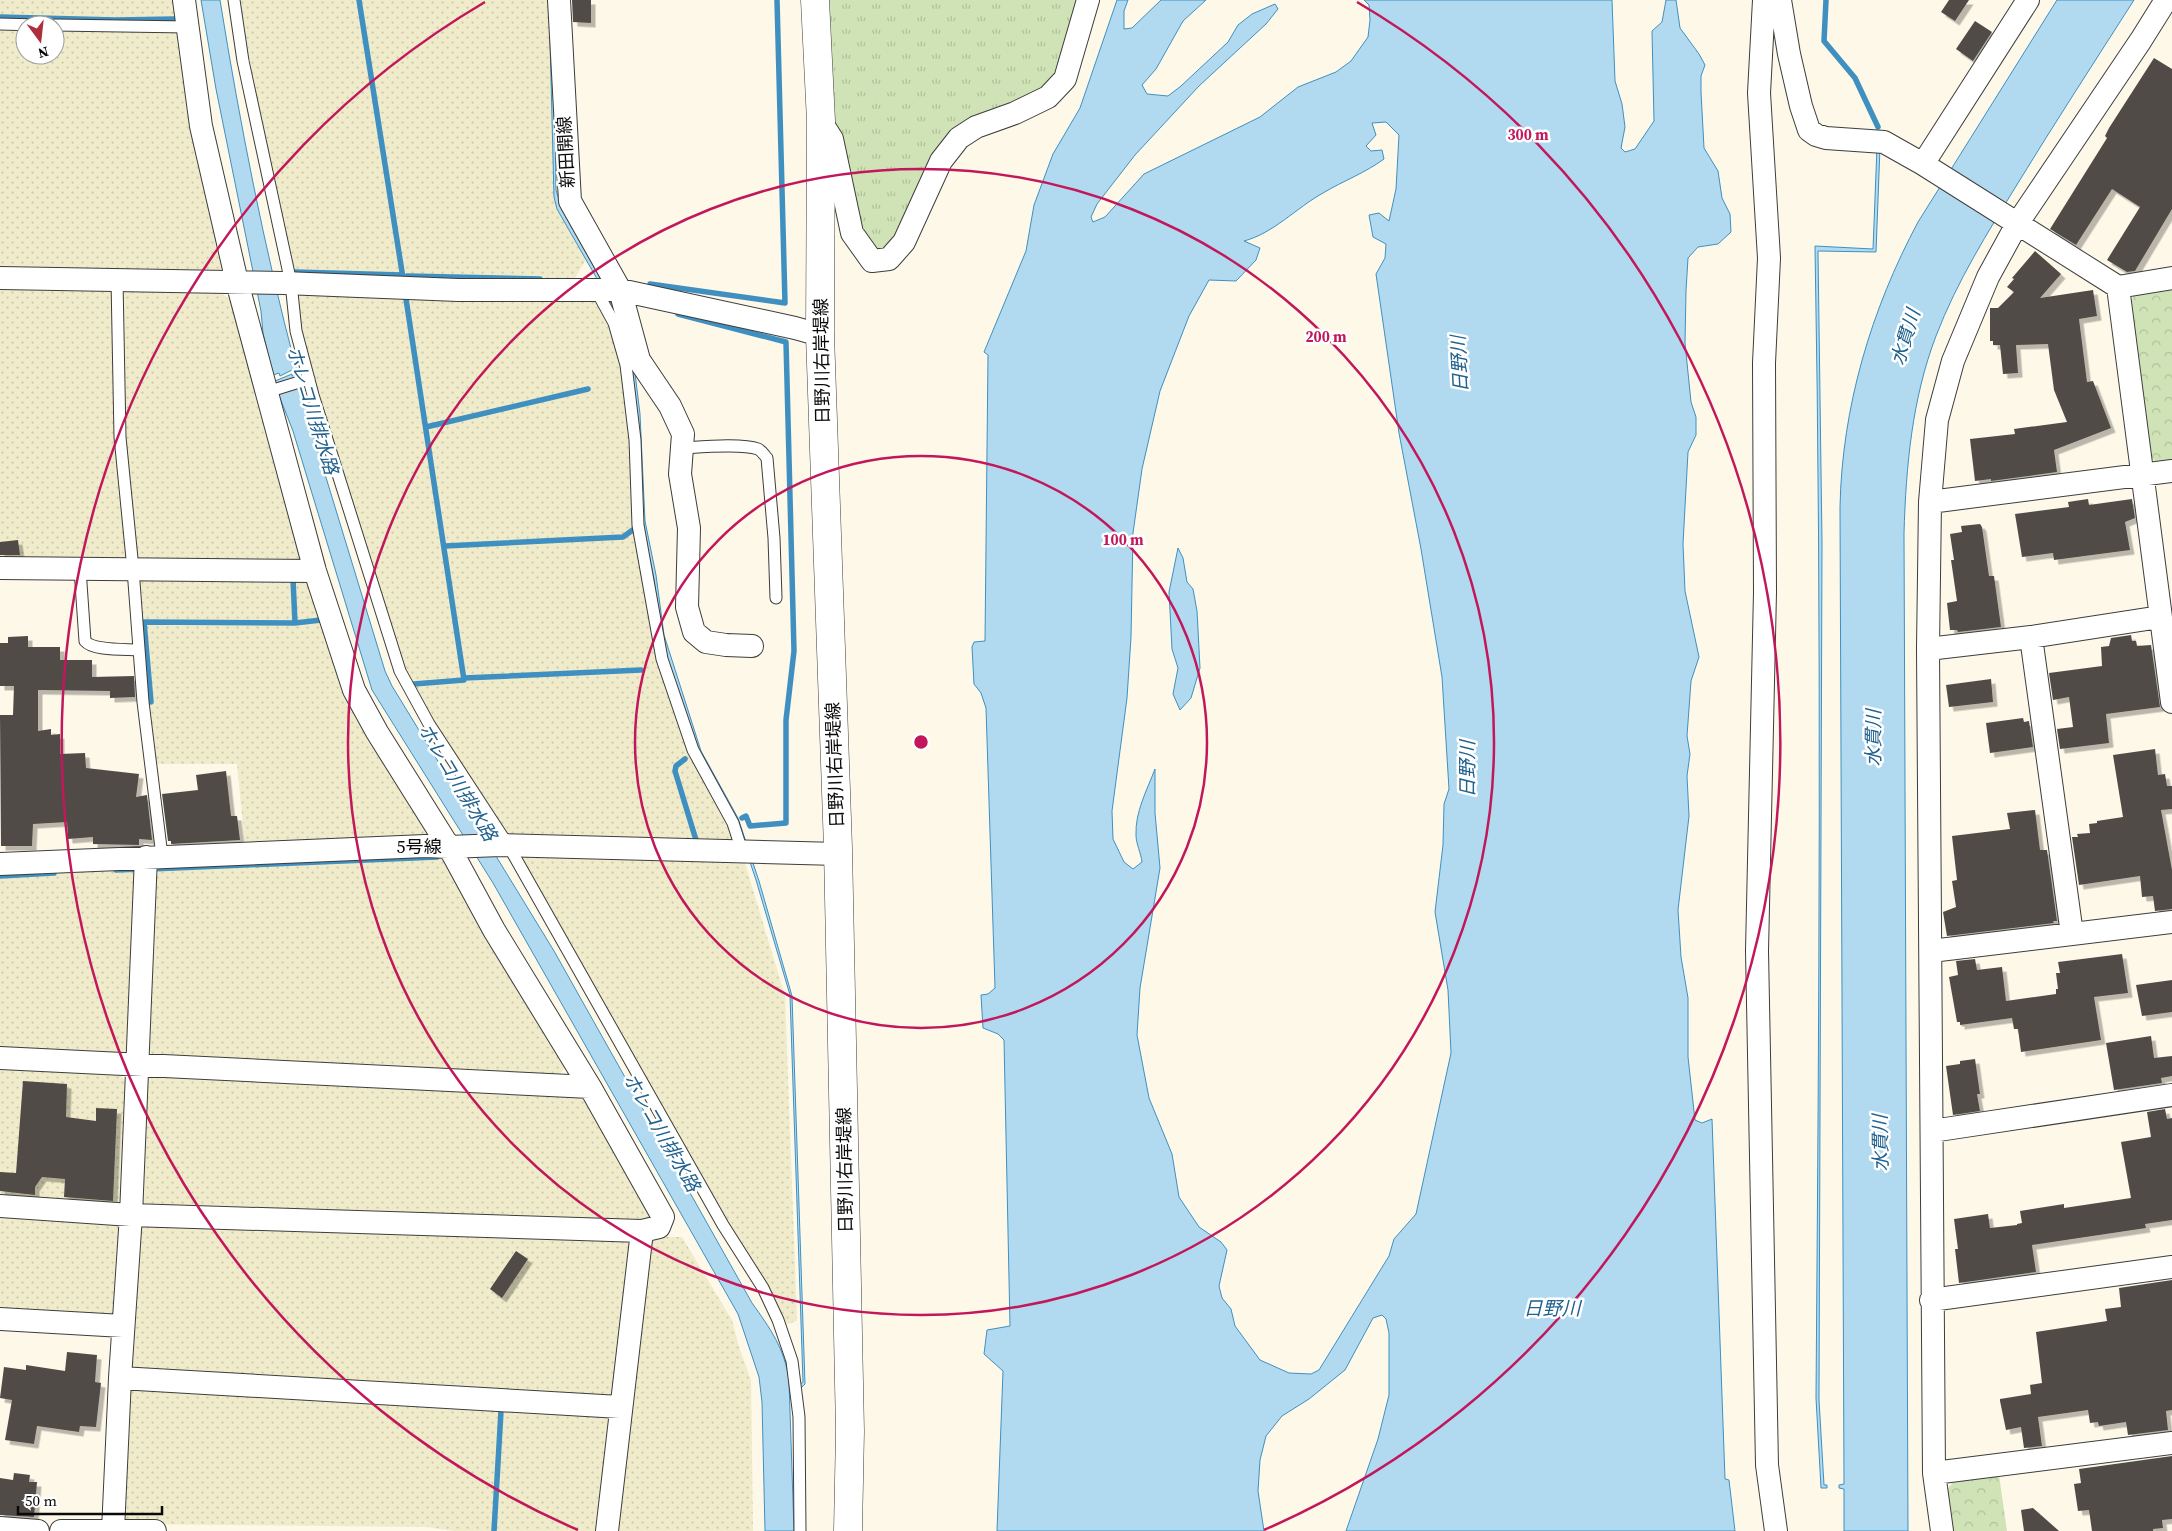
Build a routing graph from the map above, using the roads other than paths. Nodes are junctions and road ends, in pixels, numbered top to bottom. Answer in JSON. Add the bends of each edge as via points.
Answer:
{"nodes":[{"id":1,"x":184,"y":0,"type":"edge"},
{"id":2,"x":234,"y":0,"type":"edge"},
{"id":3,"x":559,"y":0,"type":"edge"},
{"id":4,"x":815,"y":0,"type":"edge"},
{"id":5,"x":1088,"y":0,"type":"edge"},
{"id":6,"x":1764,"y":0,"type":"edge"},
{"id":7,"x":1780,"y":0,"type":"edge"},
{"id":8,"x":2028,"y":0,"type":"edge"},
{"id":9,"x":2166,"y":0,"type":"edge"},
{"id":10,"x":0,"y":24,"type":"edge"},
{"id":11,"x":15,"y":24,"type":"edge"},
{"id":12,"x":65,"y":25,"type":"edge"},
{"id":13,"x":188,"y":26,"type":"junction"},
{"id":14,"x":820,"y":121,"type":"junction"},
{"id":15,"x":1931,"y":169,"type":"junction"},
{"id":16,"x":2014,"y":222,"type":"junction"},
{"id":17,"x":0,"y":278,"type":"edge"},
{"id":18,"x":2172,"y":278,"type":"edge"},
{"id":19,"x":117,"y":280,"type":"junction"},
{"id":20,"x":243,"y":283,"type":"junction"},
{"id":21,"x":288,"y":283,"type":"junction"},
{"id":22,"x":2118,"y":287,"type":"junction"},
{"id":23,"x":596,"y":290,"type":"junction"},
{"id":24,"x":620,"y":290,"type":"junction"},
{"id":25,"x":820,"y":335,"type":"junction"},
{"id":26,"x":309,"y":379,"type":"junction"},
{"id":27,"x":267,"y":392,"type":"junction"},
{"id":28,"x":682,"y":448,"type":"junction"},
{"id":29,"x":2172,"y":471,"type":"edge"},
{"id":30,"x":2143,"y":475,"type":"junction"},
{"id":31,"x":1930,"y":502,"type":"junction"},
{"id":32,"x":0,"y":568,"type":"edge"},
{"id":33,"x":80,"y":569,"type":"junction"},
{"id":34,"x":134,"y":569,"type":"junction"},
{"id":35,"x":315,"y":571,"type":"junction"},
{"id":36,"x":776,"y":598,"type":"dead end"},
{"id":37,"x":2160,"y":617,"type":"junction"},
{"id":38,"x":2031,"y":636,"type":"junction"},
{"id":39,"x":752,"y":646,"type":"dead end"},
{"id":40,"x":1928,"y":649,"type":"junction"},
{"id":41,"x":139,"y":650,"type":"junction"},
{"id":42,"x":2172,"y":702,"type":"edge"},
{"id":43,"x":504,"y":845,"type":"junction"},
{"id":44,"x":455,"y":847,"type":"junction"},
{"id":45,"x":742,"y":851,"type":"junction"},
{"id":46,"x":838,"y":854,"type":"junction"},
{"id":47,"x":154,"y":856,"type":"junction"},
{"id":48,"x":0,"y":864,"type":"edge"},
{"id":49,"x":2172,"y":922,"type":"edge"},
{"id":50,"x":2072,"y":934,"type":"junction"},
{"id":51,"x":1931,"y":951,"type":"junction"},
{"id":52,"x":0,"y":1058,"type":"edge"},
{"id":53,"x":138,"y":1064,"type":"junction"},
{"id":54,"x":590,"y":1087,"type":"junction"},
{"id":55,"x":2172,"y":1095,"type":"edge"},
{"id":56,"x":1932,"y":1131,"type":"junction"},
{"id":57,"x":0,"y":1206,"type":"edge"},
{"id":58,"x":130,"y":1215,"type":"junction"},
{"id":59,"x":642,"y":1231,"type":"junction"},
{"id":60,"x":2172,"y":1267,"type":"edge"},
{"id":61,"x":1931,"y":1300,"type":"junction"},
{"id":62,"x":0,"y":1319,"type":"edge"},
{"id":63,"x":123,"y":1326,"type":"junction"},
{"id":64,"x":120,"y":1378,"type":"junction"},
{"id":65,"x":620,"y":1407,"type":"junction"},
{"id":66,"x":2172,"y":1443,"type":"edge"},
{"id":67,"x":1934,"y":1473,"type":"junction"},
{"id":68,"x":0,"y":1528,"type":"edge"},
{"id":69,"x":38,"y":1531,"type":"edge"},
{"id":70,"x":61,"y":1531,"type":"edge"},
{"id":71,"x":113,"y":1531,"type":"edge"},
{"id":72,"x":155,"y":1531,"type":"edge"},
{"id":73,"x":607,"y":1531,"type":"edge"},
{"id":74,"x":800,"y":1531,"type":"edge"},
{"id":75,"x":848,"y":1531,"type":"edge"},
{"id":76,"x":1776,"y":1531,"type":"edge"},
{"id":77,"x":1942,"y":1531,"type":"edge"}],
"edges":[{"from":1,"to":13,"type":"street"},
{"from":2,"to":21,"type":"lane","via":[[243,61]]},
{"from":3,"to":24,"type":"street","name":"新田開線","via":[[570,202]]},
{"from":4,"to":14,"type":"street","name":"日野川右岸堤線"},
{"from":5,"to":14,"type":"street","via":[[1064,79],[1048,97],[976,127],[959,138],[941,161],[904,242],[889,259],[872,261],[852,233],[832,139]]},
{"from":6,"to":76,"type":"street","via":[[1759,93],[1769,258],[1764,363],[1765,592],[1757,951],[1767,1465]]},
{"from":7,"to":15,"type":"street","via":[[1791,62],[1809,130],[1826,138],[1884,142]]},
{"from":8,"to":15,"type":"street"},
{"from":9,"to":16,"type":"street"},
{"from":10,"to":11,"type":"lane"},
{"from":12,"to":13,"type":"lane"},
{"from":13,"to":20,"type":"street","via":[[201,126]]},
{"from":14,"to":25,"type":"street","name":"日野川右岸堤線"},
{"from":15,"to":16,"type":"street"},
{"from":16,"to":22,"type":"street"},
{"from":16,"to":31,"type":"street","via":[[1952,361],[1938,420]]},
{"from":17,"to":19,"type":"street"},
{"from":18,"to":22,"type":"street"},
{"from":19,"to":20,"type":"street"},
{"from":19,"to":34,"type":"lane","via":[[120,437]]},
{"from":20,"to":21,"type":"street"},
{"from":20,"to":27,"type":"street"},
{"from":21,"to":23,"type":"street","via":[[458,290]]},
{"from":21,"to":26,"type":"lane"},
{"from":22,"to":30,"type":"street"},
{"from":23,"to":24,"type":"street"},
{"from":23,"to":45,"type":"lane","via":[[614,323],[626,365],[638,525],[662,658],[693,750],[733,823]]},
{"from":24,"to":25,"type":"street"},
{"from":24,"to":28,"type":"street","name":"新田開線","via":[[639,360],[670,406],[683,434]]},
{"from":25,"to":46,"type":"street","name":"日野川右岸堤線"},
{"from":26,"to":27,"type":"lane"},
{"from":26,"to":43,"type":"lane","via":[[400,672]]},
{"from":27,"to":35,"type":"street"},
{"from":28,"to":36,"type":"lane","via":[[754,448],[767,458]]},
{"from":28,"to":39,"type":"street","name":"新田開線","via":[[680,474],[689,528],[687,607],[694,632],[706,642]]},
{"from":29,"to":30,"type":"street"},
{"from":30,"to":31,"type":"street"},
{"from":30,"to":37,"type":"street"},
{"from":31,"to":40,"type":"street"},
{"from":32,"to":33,"type":"street"},
{"from":33,"to":34,"type":"street"},
{"from":33,"to":41,"type":"lane","via":[[85,641],[98,647]]},
{"from":34,"to":35,"type":"street"},
{"from":34,"to":41,"type":"lane"},
{"from":35,"to":44,"type":"street","via":[[354,690],[377,732]]},
{"from":37,"to":38,"type":"street"},
{"from":37,"to":42,"type":"street"},
{"from":38,"to":40,"type":"street"},
{"from":38,"to":50,"type":"street"},
{"from":40,"to":51,"type":"street"},
{"from":41,"to":47,"type":"lane"},
{"from":43,"to":44,"type":"street","name":"5号線"},
{"from":43,"to":45,"type":"street","name":"5号線"},
{"from":43,"to":74,"type":"lane","via":[[723,1225],[763,1288],[778,1320],[792,1361],[799,1417]]},
{"from":44,"to":47,"type":"street","name":"5号線"},
{"from":44,"to":54,"type":"street","via":[[494,930]]},
{"from":45,"to":46,"type":"street","name":"5号線"},
{"from":46,"to":75,"type":"street","name":"日野川右岸堤線","via":[[850,1431]]},
{"from":47,"to":48,"type":"street","name":"5号線"},
{"from":47,"to":53,"type":"street"},
{"from":49,"to":50,"type":"street"},
{"from":50,"to":51,"type":"street"},
{"from":51,"to":56,"type":"street"},
{"from":52,"to":53,"type":"street"},
{"from":53,"to":54,"type":"street"},
{"from":53,"to":58,"type":"street"},
{"from":54,"to":59,"type":"street","via":[[663,1217],[659,1227]]},
{"from":55,"to":56,"type":"street"},
{"from":56,"to":61,"type":"street"},
{"from":57,"to":58,"type":"street"},
{"from":58,"to":59,"type":"street"},
{"from":58,"to":63,"type":"street"},
{"from":59,"to":65,"type":"street"},
{"from":60,"to":61,"type":"street"},
{"from":61,"to":67,"type":"street"},
{"from":62,"to":63,"type":"street"},
{"from":63,"to":64,"type":"street"},
{"from":64,"to":65,"type":"street"},
{"from":64,"to":71,"type":"street"},
{"from":65,"to":73,"type":"street"},
{"from":66,"to":67,"type":"street"},
{"from":67,"to":77,"type":"street"},
{"from":68,"to":69,"type":"street"},
{"from":70,"to":71,"type":"street"},
{"from":71,"to":72,"type":"street"}]}
